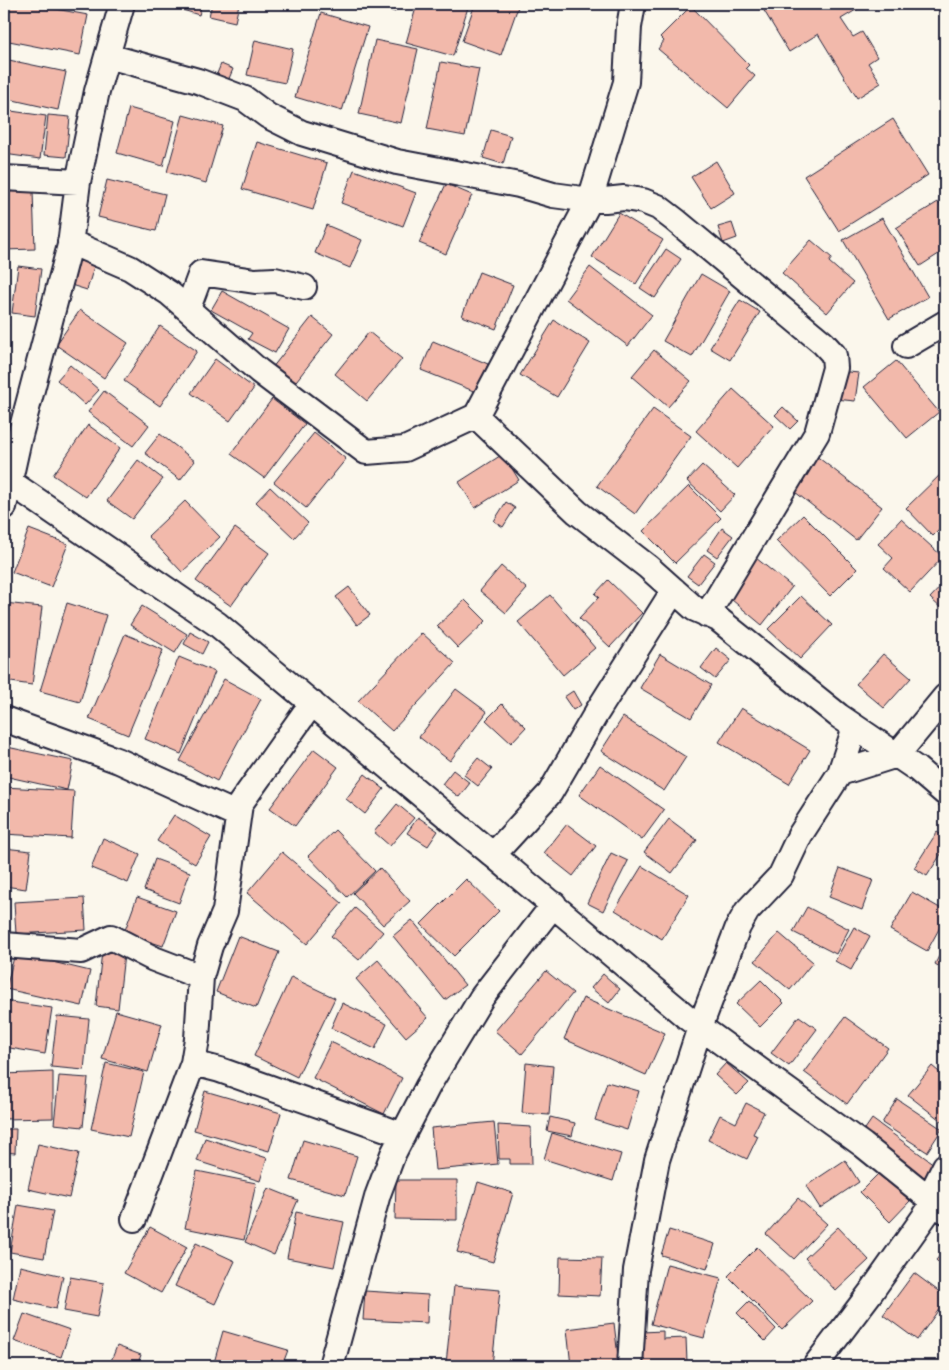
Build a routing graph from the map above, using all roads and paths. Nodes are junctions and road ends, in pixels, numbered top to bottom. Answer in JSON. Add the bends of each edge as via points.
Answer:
{"nodes":[{"id":1,"x":122,"y":4,"type":"edge"},
{"id":2,"x":633,"y":4,"type":"edge"},
{"id":3,"x":108,"y":56,"type":"junction"},
{"id":4,"x":4,"y":178,"type":"edge"},
{"id":5,"x":78,"y":182,"type":"junction"},
{"id":6,"x":590,"y":200,"type":"junction"},
{"id":7,"x":70,"y":242,"type":"junction"},
{"id":8,"x":304,"y":287,"type":"dead end"},
{"id":9,"x":188,"y":308,"type":"junction"},
{"id":10,"x":945,"y":323,"type":"edge"},
{"id":11,"x":906,"y":346,"type":"dead end"},
{"id":12,"x":476,"y":416,"type":"junction"},
{"id":13,"x":10,"y":482,"type":"junction"},
{"id":14,"x":4,"y":507,"type":"edge"},
{"id":15,"x":674,"y":590,"type":"junction"},
{"id":16,"x":707,"y":615,"type":"junction"},
{"id":17,"x":945,"y":697,"type":"edge"},
{"id":18,"x":312,"y":703,"type":"junction"},
{"id":19,"x":4,"y":719,"type":"edge"},
{"id":20,"x":855,"y":727,"type":"junction"},
{"id":21,"x":897,"y":755,"type":"junction"},
{"id":22,"x":840,"y":773,"type":"junction"},
{"id":23,"x":945,"y":793,"type":"edge"},
{"id":24,"x":238,"y":815,"type":"junction"},
{"id":25,"x":494,"y":854,"type":"junction"},
{"id":26,"x":554,"y":904,"type":"junction"},
{"id":27,"x":4,"y":946,"type":"edge"},
{"id":28,"x":201,"y":977,"type":"junction"},
{"id":29,"x":700,"y":1027,"type":"junction"},
{"id":30,"x":193,"y":1063,"type":"junction"},
{"id":31,"x":403,"y":1136,"type":"junction"},
{"id":32,"x":945,"y":1166,"type":"edge"},
{"id":33,"x":936,"y":1204,"type":"edge"},
{"id":34,"x":134,"y":1220,"type":"dead end"},
{"id":35,"x":331,"y":1366,"type":"edge"},
{"id":36,"x":630,"y":1366,"type":"edge"},
{"id":37,"x":815,"y":1366,"type":"edge"}],
"edges":[{"from":1,"to":3,"type":"street"},
{"from":2,"to":6,"type":"street","via":[[626,82]]},
{"from":3,"to":5,"type":"street","via":[[97,91]]},
{"from":3,"to":6,"type":"street","via":[[198,81],[244,99],[302,134],[397,162]]},
{"from":4,"to":5,"type":"street"},
{"from":5,"to":7,"type":"street"},
{"from":6,"to":12,"type":"street"},
{"from":6,"to":16,"type":"street","via":[[624,198],[658,207],[834,355],[836,368],[817,433]]},
{"from":7,"to":9,"type":"street","via":[[130,268]]},
{"from":7,"to":13,"type":"street"},
{"from":8,"to":9,"type":"street","via":[[275,280],[255,281],[201,273]]},
{"from":9,"to":12,"type":"street","via":[[259,370],[366,452],[405,449]]},
{"from":10,"to":11,"type":"street"},
{"from":12,"to":15,"type":"street","via":[[577,512]]},
{"from":13,"to":14,"type":"street"},
{"from":13,"to":18,"type":"street","via":[[217,624]]},
{"from":15,"to":16,"type":"street"},
{"from":15,"to":25,"type":"street","via":[[550,793]]},
{"from":16,"to":20,"type":"street","via":[[718,619]]},
{"from":17,"to":21,"type":"street"},
{"from":18,"to":24,"type":"street","via":[[240,804]]},
{"from":18,"to":25,"type":"street"},
{"from":19,"to":24,"type":"street","via":[[119,761]]},
{"from":20,"to":21,"type":"street"},
{"from":20,"to":22,"type":"street"},
{"from":21,"to":22,"type":"street"},
{"from":21,"to":23,"type":"street"},
{"from":22,"to":29,"type":"street","via":[[800,835],[782,875],[747,911],[738,927]]},
{"from":24,"to":28,"type":"street","via":[[225,911]]},
{"from":25,"to":26,"type":"street"},
{"from":26,"to":29,"type":"street"},
{"from":26,"to":31,"type":"street","via":[[482,997],[428,1086]]},
{"from":27,"to":28,"type":"street","via":[[81,950],[111,937],[154,959]]},
{"from":28,"to":30,"type":"street"},
{"from":29,"to":33,"type":"street","via":[[862,1145]]},
{"from":29,"to":36,"type":"street","via":[[657,1160],[636,1270]]},
{"from":30,"to":31,"type":"street"},
{"from":30,"to":34,"type":"street"},
{"from":31,"to":35,"type":"street","via":[[378,1194]]},
{"from":32,"to":33,"type":"street"},
{"from":33,"to":37,"type":"street"}]}
